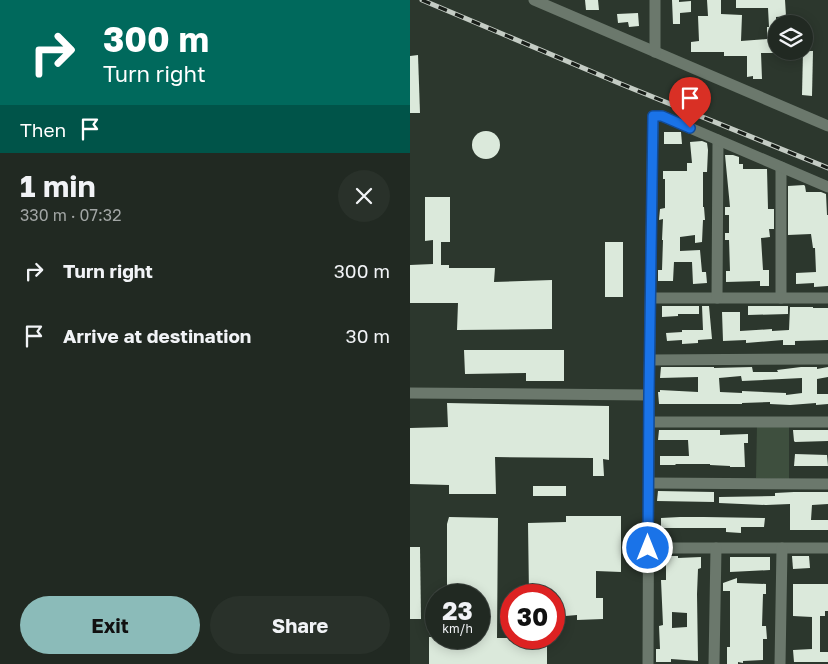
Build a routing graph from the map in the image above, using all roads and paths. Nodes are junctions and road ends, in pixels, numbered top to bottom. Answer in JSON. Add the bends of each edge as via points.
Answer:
{"nodes":[{"id":1,"x":534,"y":0,"type":"edge"},
{"id":2,"x":655,"y":0,"type":"edge"},
{"id":3,"x":655,"y":52,"type":"junction"},
{"id":4,"x":828,"y":126,"type":"edge"},
{"id":5,"x":718,"y":140,"type":"junction"},
{"id":6,"x":781,"y":167,"type":"junction"},
{"id":7,"x":828,"y":187,"type":"edge"},
{"id":8,"x":651,"y":298,"type":"junction"},
{"id":9,"x":717,"y":298,"type":"junction"},
{"id":10,"x":782,"y":298,"type":"junction"},
{"id":11,"x":828,"y":298,"type":"edge"},
{"id":12,"x":828,"y":359,"type":"edge"},
{"id":13,"x":650,"y":360,"type":"junction"},
{"id":14,"x":410,"y":393,"type":"edge"},
{"id":15,"x":649,"y":395,"type":"junction"},
{"id":16,"x":649,"y":422,"type":"junction"},
{"id":17,"x":828,"y":422,"type":"edge"},
{"id":18,"x":649,"y":483,"type":"junction"},
{"id":19,"x":828,"y":484,"type":"edge"},
{"id":20,"x":648,"y":548,"type":"junction"},
{"id":21,"x":716,"y":548,"type":"junction"},
{"id":22,"x":782,"y":548,"type":"junction"},
{"id":23,"x":828,"y":548,"type":"edge"},
{"id":24,"x":648,"y":664,"type":"edge"},
{"id":25,"x":714,"y":664,"type":"edge"},
{"id":26,"x":780,"y":664,"type":"edge"}],
"edges":[{"from":1,"to":3,"type":"street"},
{"from":2,"to":3,"type":"street"},
{"from":3,"to":4,"type":"street"},
{"from":5,"to":6,"type":"street"},
{"from":5,"to":8,"type":"street","via":[[662,116],[653,116]]},
{"from":5,"to":9,"type":"street"},
{"from":6,"to":7,"type":"street"},
{"from":6,"to":10,"type":"street"},
{"from":8,"to":9,"type":"street"},
{"from":8,"to":13,"type":"street"},
{"from":9,"to":10,"type":"street"},
{"from":10,"to":11,"type":"street"},
{"from":12,"to":13,"type":"street"},
{"from":13,"to":15,"type":"street"},
{"from":14,"to":15,"type":"street"},
{"from":15,"to":16,"type":"street"},
{"from":16,"to":17,"type":"street"},
{"from":16,"to":18,"type":"street"},
{"from":18,"to":19,"type":"street"},
{"from":18,"to":20,"type":"street"},
{"from":20,"to":21,"type":"street"},
{"from":20,"to":24,"type":"street"},
{"from":21,"to":22,"type":"street"},
{"from":21,"to":25,"type":"street"},
{"from":22,"to":23,"type":"street"},
{"from":22,"to":26,"type":"street"}]}
